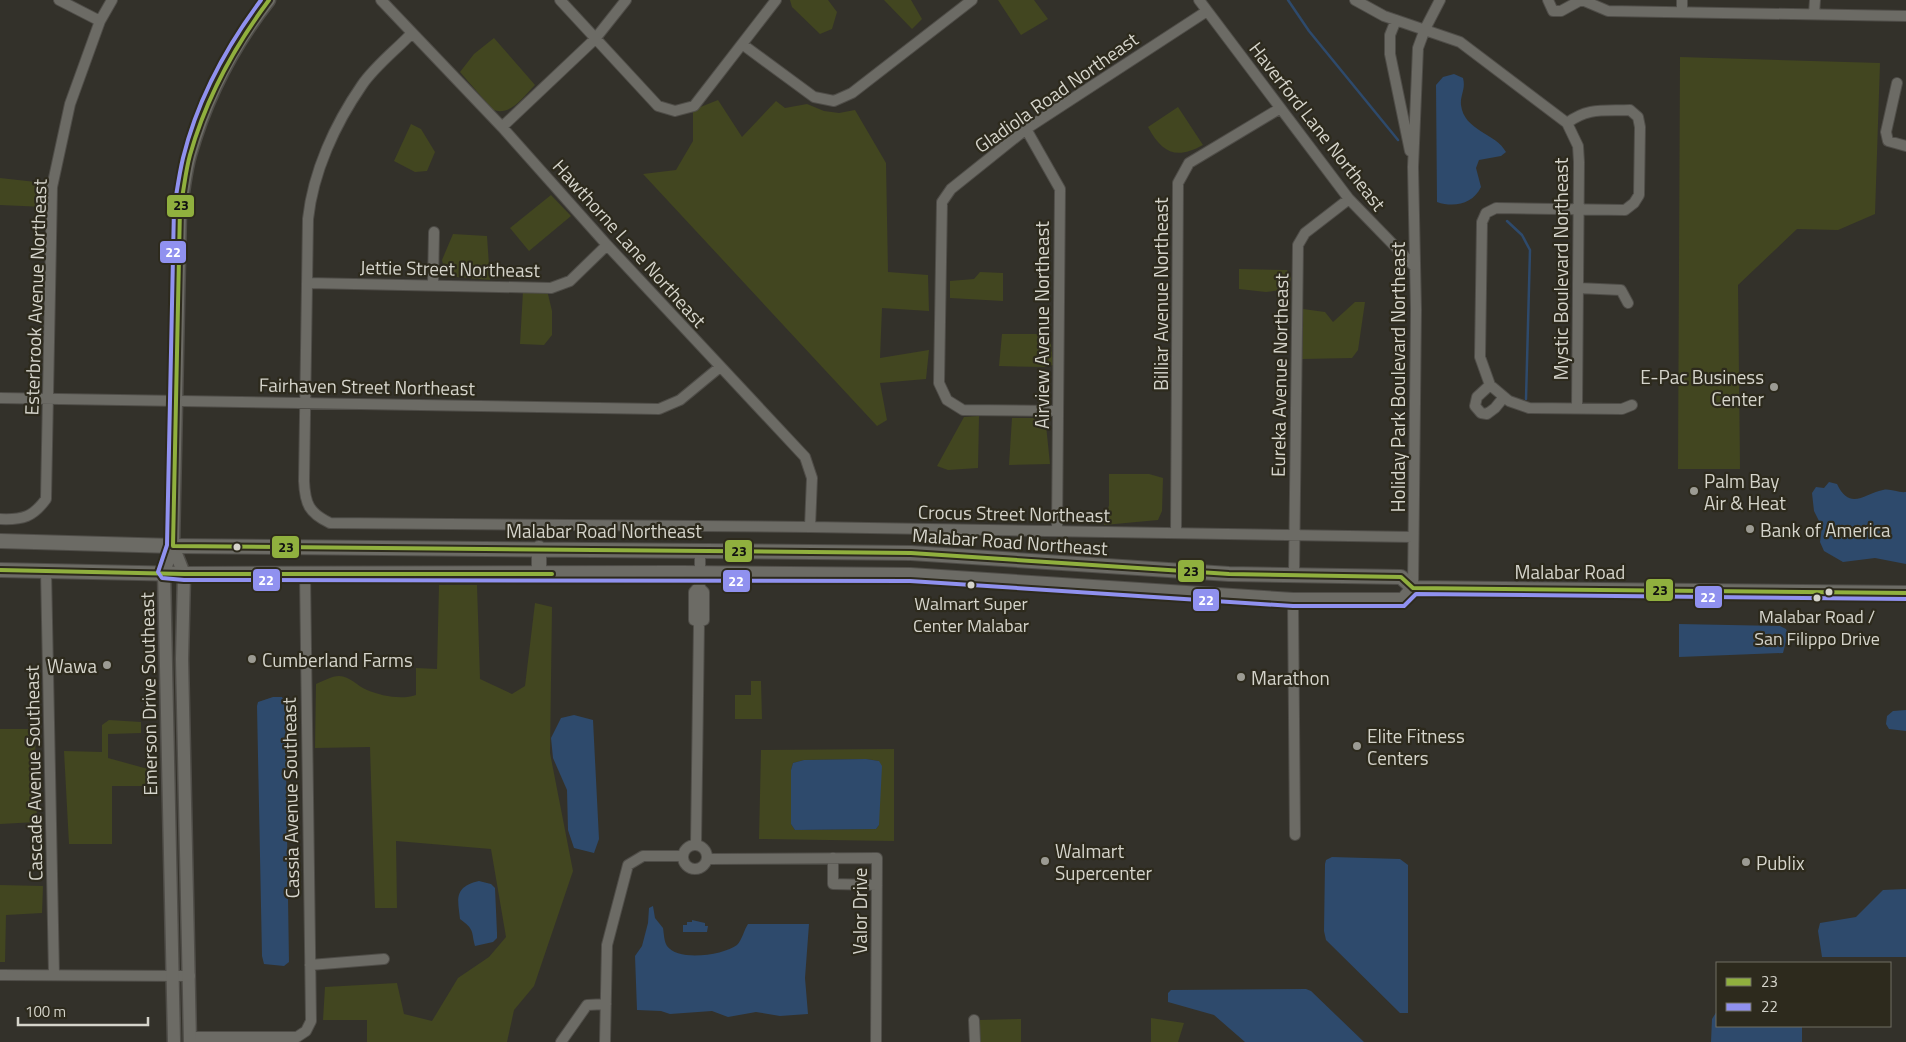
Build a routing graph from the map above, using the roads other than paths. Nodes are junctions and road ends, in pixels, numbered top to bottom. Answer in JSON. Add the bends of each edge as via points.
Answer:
{"nodes":[{"id":1,"x":59,"y":0,"type":"edge"},
{"id":2,"x":112,"y":0,"type":"edge"},
{"id":3,"x":269,"y":0,"type":"edge"},
{"id":4,"x":381,"y":0,"type":"edge"},
{"id":5,"x":560,"y":0,"type":"edge"},
{"id":6,"x":626,"y":0,"type":"edge"},
{"id":7,"x":776,"y":0,"type":"edge"},
{"id":8,"x":972,"y":0,"type":"edge"},
{"id":9,"x":1199,"y":0,"type":"edge"},
{"id":10,"x":1355,"y":0,"type":"edge"},
{"id":11,"x":1440,"y":0,"type":"edge"},
{"id":12,"x":1548,"y":0,"type":"edge"},
{"id":13,"x":1581,"y":0,"type":"edge"},
{"id":14,"x":1682,"y":0,"type":"edge"},
{"id":15,"x":1814,"y":0,"type":"edge"},
{"id":16,"x":1207,"y":11,"type":"junction"},
{"id":17,"x":1682,"y":12,"type":"junction"},
{"id":18,"x":1814,"y":14,"type":"junction"},
{"id":19,"x":1906,"y":16,"type":"edge"},
{"id":20,"x":1396,"y":20,"type":"junction"},
{"id":21,"x":100,"y":21,"type":"junction"},
{"id":22,"x":1425,"y":29,"type":"junction"},
{"id":23,"x":412,"y":33,"type":"junction"},
{"id":24,"x":595,"y":39,"type":"junction"},
{"id":25,"x":742,"y":44,"type":"junction"},
{"id":26,"x":1897,"y":83,"type":"dead end"},
{"id":27,"x":1279,"y":109,"type":"junction"},
{"id":28,"x":1567,"y":123,"type":"junction"},
{"id":29,"x":502,"y":127,"type":"junction"},
{"id":30,"x":1026,"y":129,"type":"junction"},
{"id":31,"x":1906,"y":146,"type":"edge"},
{"id":32,"x":1413,"y":167,"type":"junction"},
{"id":33,"x":1349,"y":199,"type":"junction"},
{"id":34,"x":1578,"y":210,"type":"junction"},
{"id":35,"x":434,"y":232,"type":"dead end"},
{"id":36,"x":607,"y":245,"type":"junction"},
{"id":37,"x":1415,"y":267,"type":"junction"},
{"id":38,"x":307,"y":283,"type":"junction"},
{"id":39,"x":433,"y":284,"type":"junction"},
{"id":40,"x":1578,"y":288,"type":"junction"},
{"id":41,"x":1628,"y":303,"type":"dead end"},
{"id":42,"x":720,"y":367,"type":"junction"},
{"id":43,"x":1490,"y":384,"type":"junction"},
{"id":44,"x":1504,"y":397,"type":"junction"},
{"id":45,"x":0,"y":398,"type":"edge"},
{"id":46,"x":49,"y":399,"type":"junction"},
{"id":47,"x":176,"y":401,"type":"junction"},
{"id":48,"x":306,"y":401,"type":"junction"},
{"id":49,"x":1632,"y":405,"type":"dead end"},
{"id":50,"x":1577,"y":408,"type":"junction"},
{"id":51,"x":1058,"y":411,"type":"junction"},
{"id":52,"x":0,"y":520,"type":"edge"},
{"id":53,"x":810,"y":527,"type":"junction"},
{"id":54,"x":1057,"y":531,"type":"junction"},
{"id":55,"x":1176,"y":532,"type":"junction"},
{"id":56,"x":1294,"y":536,"type":"junction"},
{"id":57,"x":1413,"y":537,"type":"junction"},
{"id":58,"x":0,"y":541,"type":"edge"},
{"id":59,"x":173,"y":546,"type":"junction"},
{"id":60,"x":539,"y":548,"type":"junction"},
{"id":61,"x":700,"y":549,"type":"junction"},
{"id":62,"x":0,"y":570,"type":"edge"},
{"id":63,"x":46,"y":570,"type":"junction"},
{"id":64,"x":164,"y":572,"type":"junction"},
{"id":65,"x":700,"y":573,"type":"junction"},
{"id":66,"x":184,"y":574,"type":"junction"},
{"id":67,"x":305,"y":574,"type":"junction"},
{"id":68,"x":539,"y":574,"type":"junction"},
{"id":69,"x":1240,"y":574,"type":"junction"},
{"id":70,"x":1294,"y":575,"type":"junction"},
{"id":71,"x":1413,"y":588,"type":"junction"},
{"id":72,"x":1906,"y":593,"type":"edge"},
{"id":73,"x":1205,"y":595,"type":"junction"},
{"id":74,"x":1293,"y":600,"type":"junction"},
{"id":75,"x":1295,"y":835,"type":"dead end"},
{"id":76,"x":696,"y":845,"type":"junction"},
{"id":77,"x":683,"y":856,"type":"junction"},
{"id":78,"x":833,"y":858,"type":"junction"},
{"id":79,"x":707,"y":859,"type":"junction"},
{"id":80,"x":876,"y":885,"type":"junction"},
{"id":81,"x":384,"y":959,"type":"dead end"},
{"id":82,"x":310,"y":965,"type":"junction"},
{"id":83,"x":0,"y":975,"type":"edge"},
{"id":84,"x":54,"y":975,"type":"junction"},
{"id":85,"x":174,"y":976,"type":"junction"},
{"id":86,"x":190,"y":976,"type":"junction"},
{"id":87,"x":606,"y":1004,"type":"junction"},
{"id":88,"x":974,"y":1020,"type":"dead end"},
{"id":89,"x":190,"y":1039,"type":"edge"},
{"id":90,"x":174,"y":1042,"type":"edge"},
{"id":91,"x":561,"y":1042,"type":"edge"},
{"id":92,"x":605,"y":1042,"type":"edge"},
{"id":93,"x":876,"y":1042,"type":"edge"},
{"id":94,"x":974,"y":1042,"type":"edge"}],
"edges":[{"from":1,"to":21,"type":"street"},
{"from":2,"to":21,"type":"street","name":"Esterbrook Avenue Northeast"},
{"from":3,"to":47,"type":"street","via":[[245,31],[222,71],[204,112],[190,157],[180,208]]},
{"from":4,"to":23,"type":"street","name":"Hawthorne Lane Northeast"},
{"from":5,"to":24,"type":"street"},
{"from":6,"to":24,"type":"street"},
{"from":7,"to":25,"type":"street"},
{"from":8,"to":25,"type":"street","via":[[852,93],[834,101],[814,97]]},
{"from":9,"to":16,"type":"street","name":"Haverford Lane Northeast"},
{"from":10,"to":20,"type":"street"},
{"from":11,"to":22,"type":"street","name":"Holiday Park Boulevard Northeast"},
{"from":12,"to":13,"type":"street","via":[[1553,11]]},
{"from":13,"to":17,"type":"street","via":[[1608,11]]},
{"from":14,"to":17,"type":"street"},
{"from":15,"to":18,"type":"street"},
{"from":16,"to":27,"type":"street","name":"Haverford Lane Northeast"},
{"from":16,"to":30,"type":"street","name":"Gladiola Road Northeast"},
{"from":17,"to":18,"type":"street"},
{"from":18,"to":19,"type":"street"},
{"from":20,"to":22,"type":"street"},
{"from":20,"to":32,"type":"street","name":"Holiday Park Boulevard Northeast","via":[[1390,35],[1390,54]]},
{"from":21,"to":46,"type":"street","name":"Esterbrook Avenue Northeast","via":[[70,104],[52,187]]},
{"from":22,"to":28,"type":"street","name":"Mystic Boulevard Northeast","via":[[1460,42]]},
{"from":22,"to":32,"type":"street","name":"Holiday Park Boulevard Northeast","via":[[1418,48]]},
{"from":23,"to":29,"type":"street","name":"Hawthorne Lane Northeast"},
{"from":23,"to":38,"type":"street","via":[[362,85],[336,129],[312,196],[308,219]]},
{"from":24,"to":25,"type":"street","via":[[658,106],[675,111],[694,106]]},
{"from":24,"to":29,"type":"street"},
{"from":26,"to":31,"type":"street","via":[[1886,132],[1888,141]]},
{"from":27,"to":33,"type":"street","name":"Haverford Lane Northeast"},
{"from":27,"to":55,"type":"street","name":"Billiar Avenue Northeast","via":[[1190,163],[1178,183]]},
{"from":28,"to":34,"type":"street","name":"Mystic Boulevard Northeast","via":[[1578,146]]},
{"from":28,"to":34,"type":"street","via":[[1581,113],[1630,110],[1638,117],[1640,127],[1639,194],[1634,203],[1625,210]]},
{"from":29,"to":36,"type":"street","name":"Hawthorne Lane Northeast"},
{"from":30,"to":51,"type":"street","name":"Airview Avenue Northeast","via":[[1060,189]]},
{"from":30,"to":51,"type":"street","name":"Gladiola Road Northeast","via":[[951,189],[942,202],[939,383],[947,400],[963,410]]},
{"from":32,"to":37,"type":"street","name":"Holiday Park Boulevard Northeast"},
{"from":33,"to":37,"type":"street","name":"Haverford Lane Northeast"},
{"from":33,"to":56,"type":"street","name":"Eureka Avenue Northeast","via":[[1306,233],[1298,245]]},
{"from":34,"to":40,"type":"street","name":"Mystic Boulevard Northeast"},
{"from":34,"to":43,"type":"street","via":[[1496,208],[1486,213],[1482,222],[1480,357]]},
{"from":35,"to":39,"type":"street"},
{"from":36,"to":39,"type":"street","name":"Jettie Street Northeast","via":[[570,282],[551,288]]},
{"from":36,"to":42,"type":"street","name":"Hawthorne Lane Northeast"},
{"from":37,"to":57,"type":"street","name":"Holiday Park Boulevard Northeast"},
{"from":38,"to":39,"type":"street","name":"Jettie Street Northeast"},
{"from":38,"to":48,"type":"street"},
{"from":40,"to":41,"type":"street","via":[[1621,290]]},
{"from":40,"to":50,"type":"street","name":"Mystic Boulevard Northeast"},
{"from":42,"to":48,"type":"street","name":"Fairhaven Street Northeast","via":[[680,400],[659,409]]},
{"from":42,"to":53,"type":"street","name":"Hawthorne Lane Northeast","via":[[805,457],[812,478]]},
{"from":43,"to":44,"type":"street"},
{"from":43,"to":44,"type":"street","via":[[1478,397],[1475,406],[1481,413],[1487,414],[1496,408]]},
{"from":44,"to":50,"type":"street","via":[[1529,408]]},
{"from":45,"to":46,"type":"street","name":"Fairhaven Street Northeast"},
{"from":46,"to":47,"type":"street","name":"Fairhaven Street Northeast"},
{"from":46,"to":52,"type":"street","name":"Esterbrook Avenue Northeast","via":[[46,499],[37,512],[18,520]]},
{"from":47,"to":48,"type":"street","name":"Fairhaven Street Northeast"},
{"from":47,"to":59,"type":"street"},
{"from":48,"to":53,"type":"street","name":"Crocus Street Northeast","via":[[305,493],[316,516],[330,523]]},
{"from":49,"to":50,"type":"street","via":[[1622,409]]},
{"from":51,"to":54,"type":"street","name":"Airview Avenue Northeast"},
{"from":53,"to":54,"type":"street","name":"Crocus Street Northeast"},
{"from":54,"to":55,"type":"street","name":"Crocus Street Northeast"},
{"from":55,"to":56,"type":"street","name":"Crocus Street Northeast"},
{"from":56,"to":57,"type":"street","name":"Crocus Street Northeast"},
{"from":56,"to":70,"type":"street","name":"Eureka Avenue Northeast"},
{"from":57,"to":71,"type":"street","name":"Holiday Park Boulevard Northeast"},
{"from":58,"to":59,"type":"main road","name":"Malabar Road Northeast"},
{"from":59,"to":60,"type":"main road","name":"Malabar Road Northeast"},
{"from":59,"to":64,"type":"street","name":"Emerson Drive Southeast"},
{"from":59,"to":66,"type":"street","name":"Emerson Drive Southeast"},
{"from":60,"to":61,"type":"main road","name":"Malabar Road Northeast"},
{"from":60,"to":68,"type":"main road"},
{"from":61,"to":65,"type":"street"},
{"from":61,"to":69,"type":"main road","name":"Malabar Road Northeast","via":[[910,553]]},
{"from":62,"to":63,"type":"main road"},
{"from":63,"to":64,"type":"main road"},
{"from":63,"to":84,"type":"street","name":"Cascade Avenue Southeast"},
{"from":64,"to":66,"type":"main road"},
{"from":64,"to":85,"type":"street","name":"Emerson Drive Southeast"},
{"from":65,"to":68,"type":"main road"},
{"from":65,"to":73,"type":"main road","via":[[910,575]]},
{"from":65,"to":76,"type":"street","via":[[704,620],[699,622]]},
{"from":66,"to":67,"type":"main road"},
{"from":66,"to":86,"type":"street","name":"Emerson Drive Southeast"},
{"from":67,"to":68,"type":"main road"},
{"from":67,"to":82,"type":"street","name":"Cassia Avenue Southeast"},
{"from":69,"to":70,"type":"main road","name":"Malabar Road Northeast"},
{"from":69,"to":73,"type":"main road"},
{"from":70,"to":71,"type":"main road","name":"Malabar Road Northeast","via":[[1401,577]]},
{"from":71,"to":72,"type":"main road","name":"Malabar Road"},
{"from":71,"to":74,"type":"main road","via":[[1403,600]]},
{"from":73,"to":74,"type":"main road"},
{"from":74,"to":75,"type":"street"},
{"from":76,"to":77,"type":"street","via":[[688,847]]},
{"from":76,"to":79,"type":"street","via":[[706,851]]},
{"from":77,"to":79,"type":"street","name":"Valor Drive","via":[[686,864],[693,868],[700,867]]},
{"from":77,"to":87,"type":"street","name":"Valor Drive","via":[[643,856],[628,865],[607,945]]},
{"from":78,"to":79,"type":"street","name":"Valor Drive"},
{"from":78,"to":80,"type":"street","via":[[833,884]]},
{"from":78,"to":80,"type":"street","name":"Valor Drive","via":[[877,858]]},
{"from":80,"to":93,"type":"street","name":"Valor Drive"},
{"from":81,"to":82,"type":"street"},
{"from":82,"to":89,"type":"street","name":"Cassia Avenue Southeast","via":[[311,1020],[306,1031],[297,1036]]},
{"from":83,"to":84,"type":"street"},
{"from":84,"to":85,"type":"street"},
{"from":85,"to":86,"type":"street"},
{"from":85,"to":90,"type":"street","name":"Emerson Drive Southeast"},
{"from":86,"to":89,"type":"street","name":"Emerson Drive Southeast"},
{"from":87,"to":91,"type":"street","via":[[587,1005]]},
{"from":87,"to":92,"type":"street","name":"Valor Drive"},
{"from":88,"to":94,"type":"street"}]}
